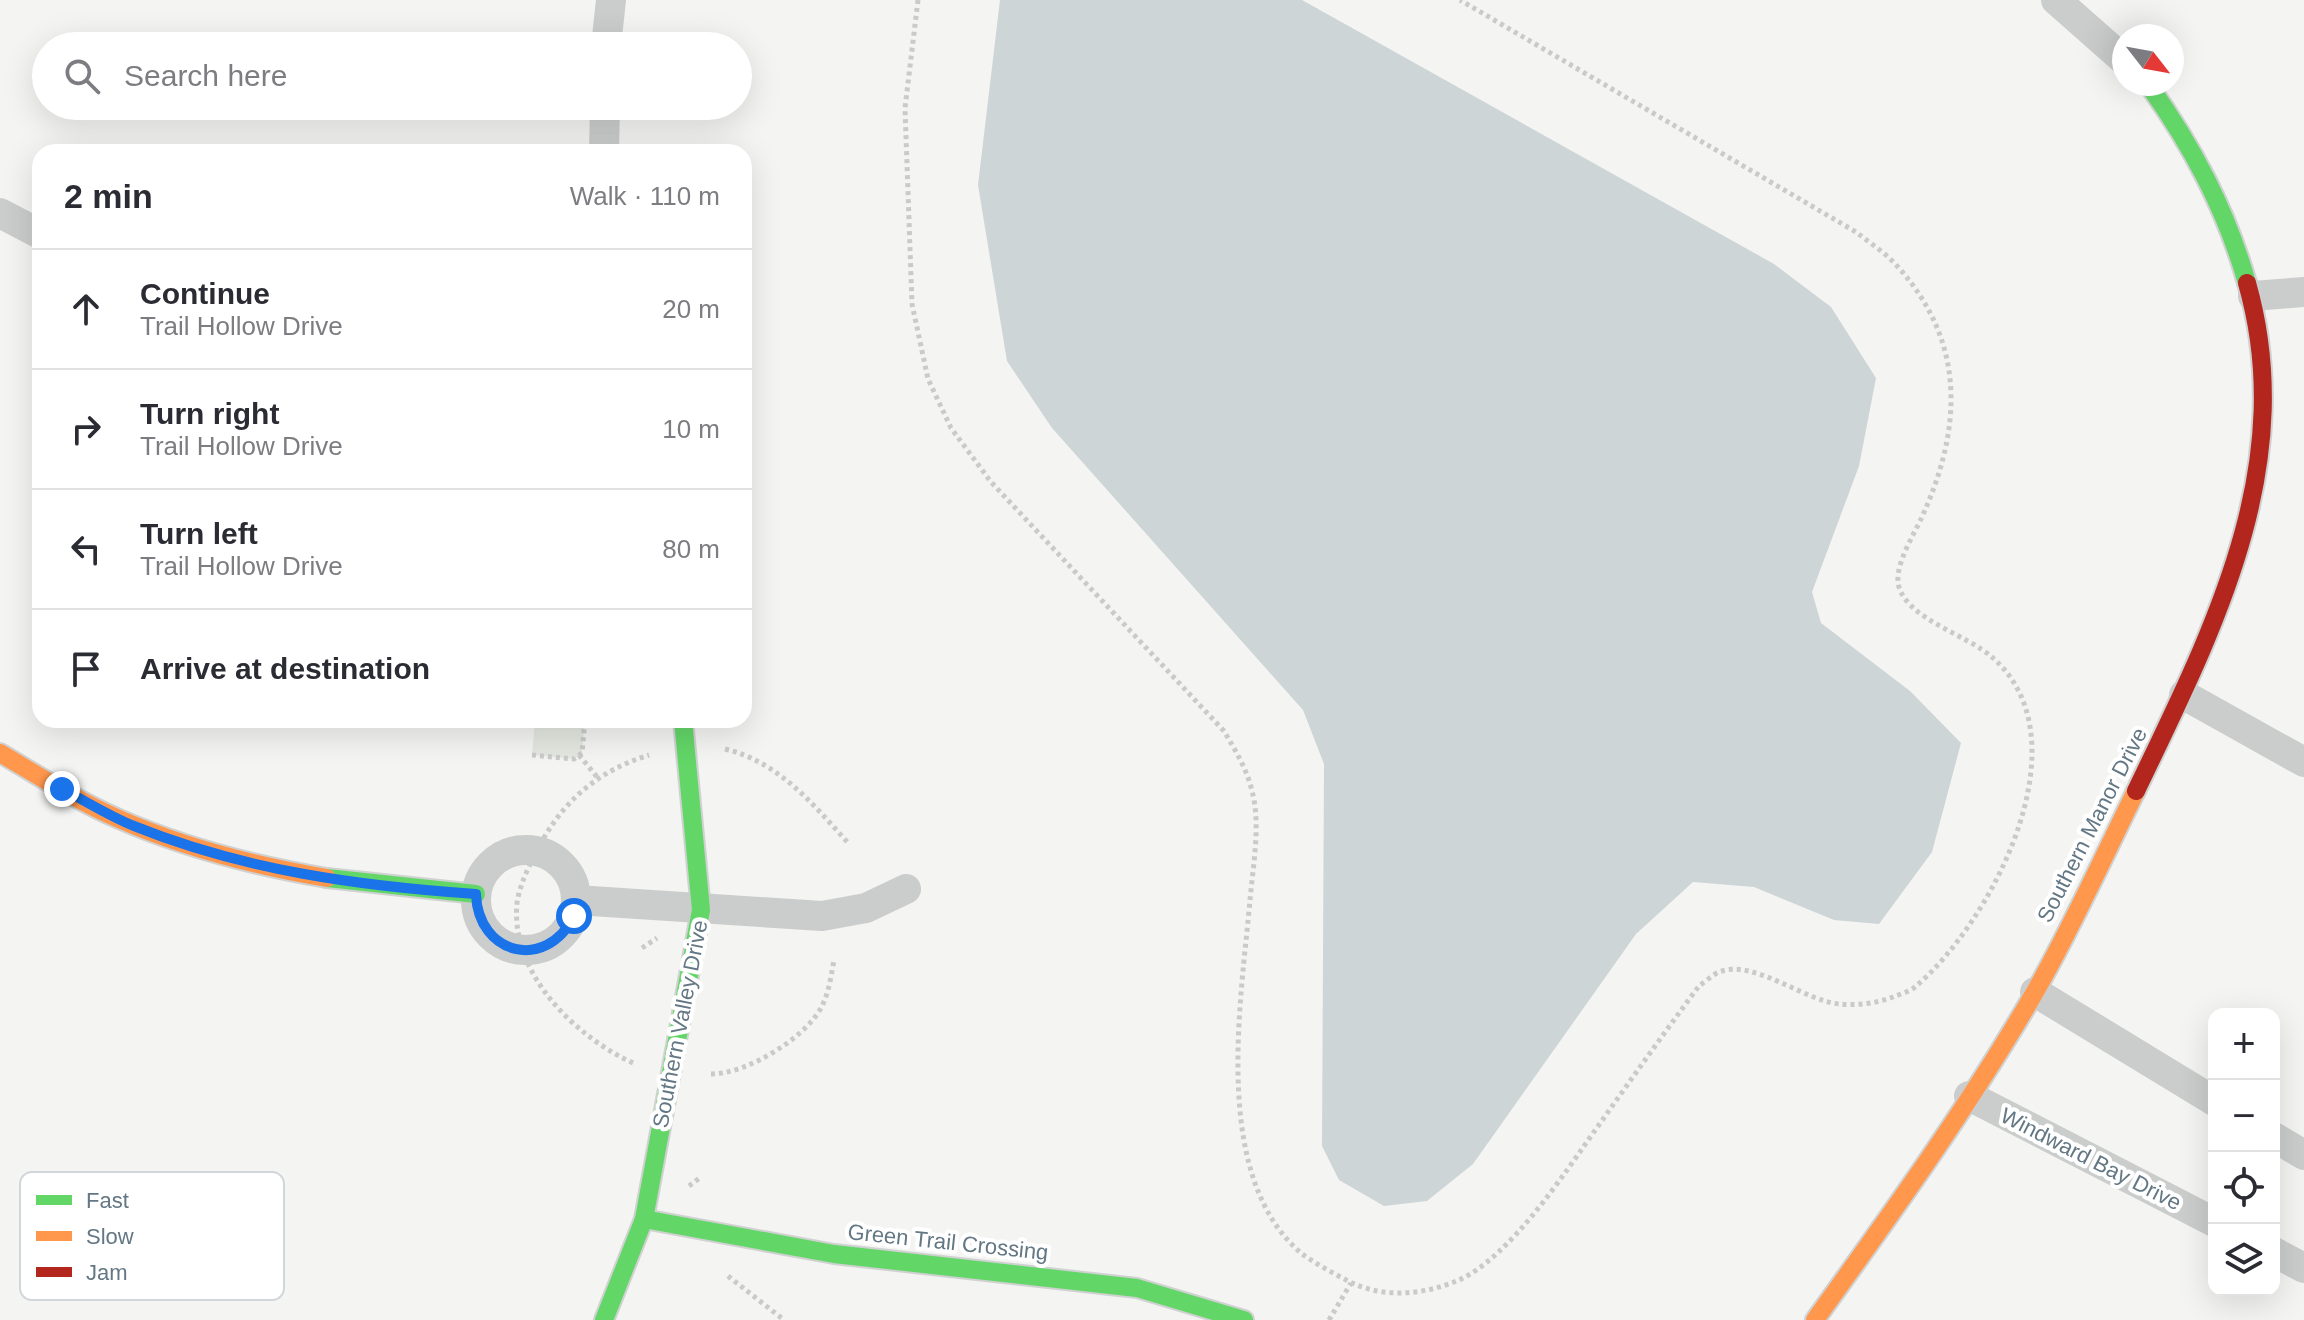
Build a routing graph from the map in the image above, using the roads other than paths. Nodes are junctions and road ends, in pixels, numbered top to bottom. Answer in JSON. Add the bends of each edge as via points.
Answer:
{"nodes":[{"id":1,"x":611,"y":0,"type":"edge"},
{"id":2,"x":2056,"y":0,"type":"edge"},
{"id":3,"x":608,"y":32,"type":"edge"},
{"id":4,"x":2112,"y":49,"type":"edge"},
{"id":5,"x":2157,"y":96,"type":"edge"},
{"id":6,"x":605,"y":120,"type":"edge"},
{"id":7,"x":604,"y":144,"type":"edge"},
{"id":8,"x":0,"y":213,"type":"edge"},
{"id":9,"x":32,"y":230,"type":"edge"},
{"id":10,"x":2304,"y":292,"type":"edge"},
{"id":11,"x":2253,"y":296,"type":"junction"},
{"id":12,"x":2184,"y":695,"type":"junction"},
{"id":13,"x":684,"y":728,"type":"edge"},
{"id":14,"x":0,"y":753,"type":"edge"},
{"id":15,"x":2304,"y":762,"type":"edge"},
{"id":16,"x":906,"y":889,"type":"dead end"},
{"id":17,"x":476,"y":894,"type":"junction"},
{"id":18,"x":576,"y":900,"type":"junction"},
{"id":19,"x":701,"y":910,"type":"junction"},
{"id":20,"x":2035,"y":992,"type":"junction"},
{"id":21,"x":1969,"y":1096,"type":"junction"},
{"id":22,"x":2208,"y":1097,"type":"edge"},
{"id":23,"x":2280,"y":1141,"type":"edge"},
{"id":24,"x":2304,"y":1155,"type":"edge"},
{"id":25,"x":644,"y":1219,"type":"junction"},
{"id":26,"x":2208,"y":1219,"type":"edge"},
{"id":27,"x":2280,"y":1255,"type":"edge"},
{"id":28,"x":2304,"y":1268,"type":"edge"},
{"id":29,"x":604,"y":1320,"type":"edge"},
{"id":30,"x":1244,"y":1320,"type":"edge"},
{"id":31,"x":1815,"y":1320,"type":"edge"}],
"edges":[{"from":1,"to":3,"type":"street"},
{"from":2,"to":4,"type":"street"},
{"from":5,"to":11,"type":"street","name":"Southern Manor Drive","via":[[2211,185]]},
{"from":6,"to":7,"type":"street"},
{"from":8,"to":9,"type":"street"},
{"from":10,"to":11,"type":"street"},
{"from":11,"to":12,"type":"street","name":"Southern Manor Drive","via":[[2262,353],[2263,439],[2230,580]]},
{"from":12,"to":15,"type":"street"},
{"from":12,"to":20,"type":"street","name":"Southern Manor Drive"},
{"from":13,"to":19,"type":"street","name":"Southern Valley Drive"},
{"from":14,"to":17,"type":"street","via":[[132,825],[229,859],[362,886]]},
{"from":16,"to":19,"type":"street","via":[[866,908],[822,916]]},
{"from":17,"to":18,"type":"street","via":[[490,864],[521,849],[553,857],[566,868]]},
{"from":17,"to":18,"type":"street","via":[[476,910],[493,938],[523,950],[539,949],[566,930]]},
{"from":18,"to":19,"type":"street"},
{"from":19,"to":25,"type":"street","name":"Southern Valley Drive"},
{"from":20,"to":21,"type":"street","name":"Southern Manor Drive"},
{"from":20,"to":22,"type":"street"},
{"from":21,"to":26,"type":"street","name":"Windward Bay Drive"},
{"from":21,"to":31,"type":"street","name":"Southern Manor Drive"},
{"from":23,"to":24,"type":"street"},
{"from":25,"to":29,"type":"street","name":"Southern Valley Drive"},
{"from":25,"to":30,"type":"street","name":"Green Trail Crossing","via":[[834,1254],[1137,1288]]},
{"from":27,"to":28,"type":"street"}]}
